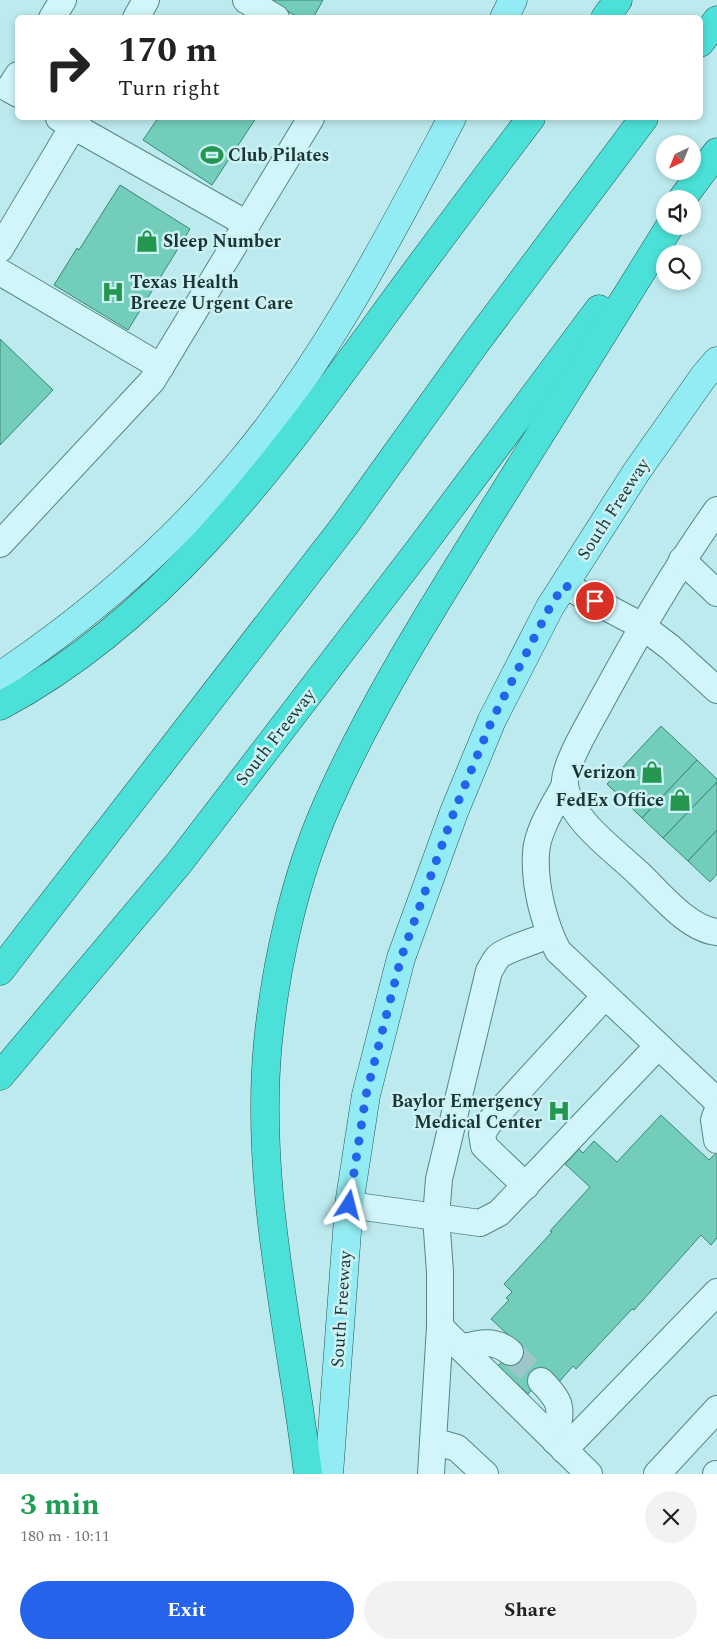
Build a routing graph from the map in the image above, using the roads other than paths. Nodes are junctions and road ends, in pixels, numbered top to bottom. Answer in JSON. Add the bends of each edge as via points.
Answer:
{"nodes":[{"id":1,"x":63,"y":0,"type":"edge"},
{"id":2,"x":146,"y":0,"type":"edge"},
{"id":3,"x":246,"y":0,"type":"edge"},
{"id":4,"x":513,"y":0,"type":"edge"},
{"id":5,"x":618,"y":0,"type":"edge"},
{"id":6,"x":54,"y":15,"type":"edge"},
{"id":7,"x":138,"y":15,"type":"edge"},
{"id":8,"x":271,"y":15,"type":"edge"},
{"id":9,"x":506,"y":15,"type":"edge"},
{"id":10,"x":607,"y":15,"type":"edge"},
{"id":11,"x":717,"y":20,"type":"edge"},
{"id":12,"x":703,"y":39,"type":"edge"},
{"id":13,"x":70,"y":120,"type":"edge"},
{"id":14,"x":310,"y":120,"type":"edge"},
{"id":15,"x":451,"y":120,"type":"edge"},
{"id":16,"x":529,"y":120,"type":"edge"},
{"id":17,"x":643,"y":120,"type":"edge"},
{"id":18,"x":714,"y":156,"type":"edge"},
{"id":19,"x":689,"y":190,"type":"edge"},
{"id":20,"x":693,"y":190,"type":"edge"},
{"id":21,"x":247,"y":224,"type":"junction"},
{"id":22,"x":656,"y":234,"type":"edge"},
{"id":23,"x":664,"y":235,"type":"edge"},
{"id":24,"x":0,"y":249,"type":"edge"},
{"id":25,"x":0,"y":272,"type":"edge"},
{"id":26,"x":717,"y":361,"type":"edge"},
{"id":27,"x":161,"y":367,"type":"junction"},
{"id":28,"x":717,"y":510,"type":"edge"},
{"id":29,"x":0,"y":544,"type":"edge"},
{"id":30,"x":682,"y":560,"type":"junction"},
{"id":31,"x":564,"y":585,"type":"junction"},
{"id":32,"x":717,"y":593,"type":"edge"},
{"id":33,"x":642,"y":626,"type":"junction"},
{"id":34,"x":0,"y":676,"type":"edge"},
{"id":35,"x":717,"y":690,"type":"edge"},
{"id":36,"x":0,"y":706,"type":"edge"},
{"id":37,"x":565,"y":786,"type":"junction"},
{"id":38,"x":717,"y":932,"type":"edge"},
{"id":39,"x":549,"y":935,"type":"junction"},
{"id":40,"x":0,"y":971,"type":"edge"},
{"id":41,"x":605,"y":996,"type":"junction"},
{"id":42,"x":658,"y":1046,"type":"junction"},
{"id":43,"x":0,"y":1076,"type":"edge"},
{"id":44,"x":717,"y":1101,"type":"edge"},
{"id":45,"x":717,"y":1112,"type":"edge"},
{"id":46,"x":717,"y":1140,"type":"edge"},
{"id":47,"x":526,"y":1186,"type":"junction"},
{"id":48,"x":349,"y":1205,"type":"junction"},
{"id":49,"x":436,"y":1217,"type":"junction"},
{"id":50,"x":717,"y":1292,"type":"edge"},
{"id":51,"x":440,"y":1327,"type":"junction"},
{"id":52,"x":461,"y":1348,"type":"junction"},
{"id":53,"x":510,"y":1352,"type":"tunnel mouth"},
{"id":54,"x":541,"y":1381,"type":"tunnel mouth"},
{"id":55,"x":717,"y":1409,"type":"edge"},
{"id":56,"x":433,"y":1441,"type":"junction"},
{"id":57,"x":559,"y":1446,"type":"junction"},
{"id":58,"x":308,"y":1474,"type":"edge"},
{"id":59,"x":329,"y":1474,"type":"edge"},
{"id":60,"x":431,"y":1474,"type":"edge"},
{"id":61,"x":485,"y":1474,"type":"edge"},
{"id":62,"x":589,"y":1474,"type":"edge"},
{"id":63,"x":658,"y":1474,"type":"edge"}],
"edges":[{"from":1,"to":6,"type":"lane"},
{"from":2,"to":7,"type":"lane"},
{"from":3,"to":8,"type":"lane"},
{"from":4,"to":9,"type":"main road"},
{"from":5,"to":10,"type":"highway"},
{"from":11,"to":12,"type":"highway"},
{"from":13,"to":21,"type":"lane"},
{"from":13,"to":24,"type":"lane"},
{"from":14,"to":21,"type":"lane"},
{"from":15,"to":34,"type":"main road","via":[[400,216],[332,332],[287,401],[240,464],[183,527],[134,574]]},
{"from":16,"to":36,"type":"highway","via":[[316,408],[211,537],[107,635],[66,666]]},
{"from":17,"to":40,"type":"highway","via":[[345,525]]},
{"from":18,"to":19,"type":"highway"},
{"from":18,"to":20,"type":"highway"},
{"from":21,"to":27,"type":"lane"},
{"from":22,"to":43,"type":"highway","name":"South Freeway","via":[[179,863]]},
{"from":23,"to":58,"type":"highway","via":[[416,635],[369,718],[326,806],[303,867],[278,970],[268,1042],[265,1121],[280,1288]]},
{"from":25,"to":27,"type":"lane"},
{"from":26,"to":31,"type":"main road","name":"South Freeway","via":[[636,471]]},
{"from":27,"to":29,"type":"lane","via":[[152,381]]},
{"from":28,"to":30,"type":"lane"},
{"from":30,"to":32,"type":"lane"},
{"from":30,"to":33,"type":"lane"},
{"from":31,"to":33,"type":"lane"},
{"from":31,"to":48,"type":"main road","name":"South Freeway","via":[[492,720],[454,812],[401,958],[366,1095]]},
{"from":33,"to":35,"type":"lane"},
{"from":33,"to":37,"type":"lane","via":[[582,738],[566,773]]},
{"from":37,"to":38,"type":"lane","via":[[571,804],[591,829],[684,916],[701,928]]},
{"from":37,"to":39,"type":"lane","via":[[545,822],[536,852],[539,896]]},
{"from":39,"to":41,"type":"lane","via":[[558,952]]},
{"from":39,"to":49,"type":"lane","via":[[508,949],[498,956],[489,971],[439,1179]]},
{"from":41,"to":42,"type":"lane"},
{"from":41,"to":47,"type":"lane","via":[[482,1134],[484,1146]]},
{"from":42,"to":44,"type":"lane"},
{"from":42,"to":47,"type":"lane"},
{"from":45,"to":46,"type":"lane","via":[[714,1120]]},
{"from":47,"to":49,"type":"lane","via":[[499,1214],[480,1223]]},
{"from":48,"to":49,"type":"lane"},
{"from":48,"to":59,"type":"main road","name":"South Freeway"},
{"from":49,"to":51,"type":"lane"},
{"from":50,"to":57,"type":"lane"},
{"from":51,"to":52,"type":"lane"},
{"from":51,"to":56,"type":"lane"},
{"from":52,"to":53,"type":"lane","via":[[480,1342],[503,1346]]},
{"from":52,"to":57,"type":"lane"},
{"from":54,"to":57,"type":"lane","via":[[560,1405]]},
{"from":55,"to":63,"type":"lane"},
{"from":56,"to":60,"type":"lane"},
{"from":56,"to":61,"type":"lane","via":[[457,1448]]},
{"from":57,"to":62,"type":"lane"}]}
